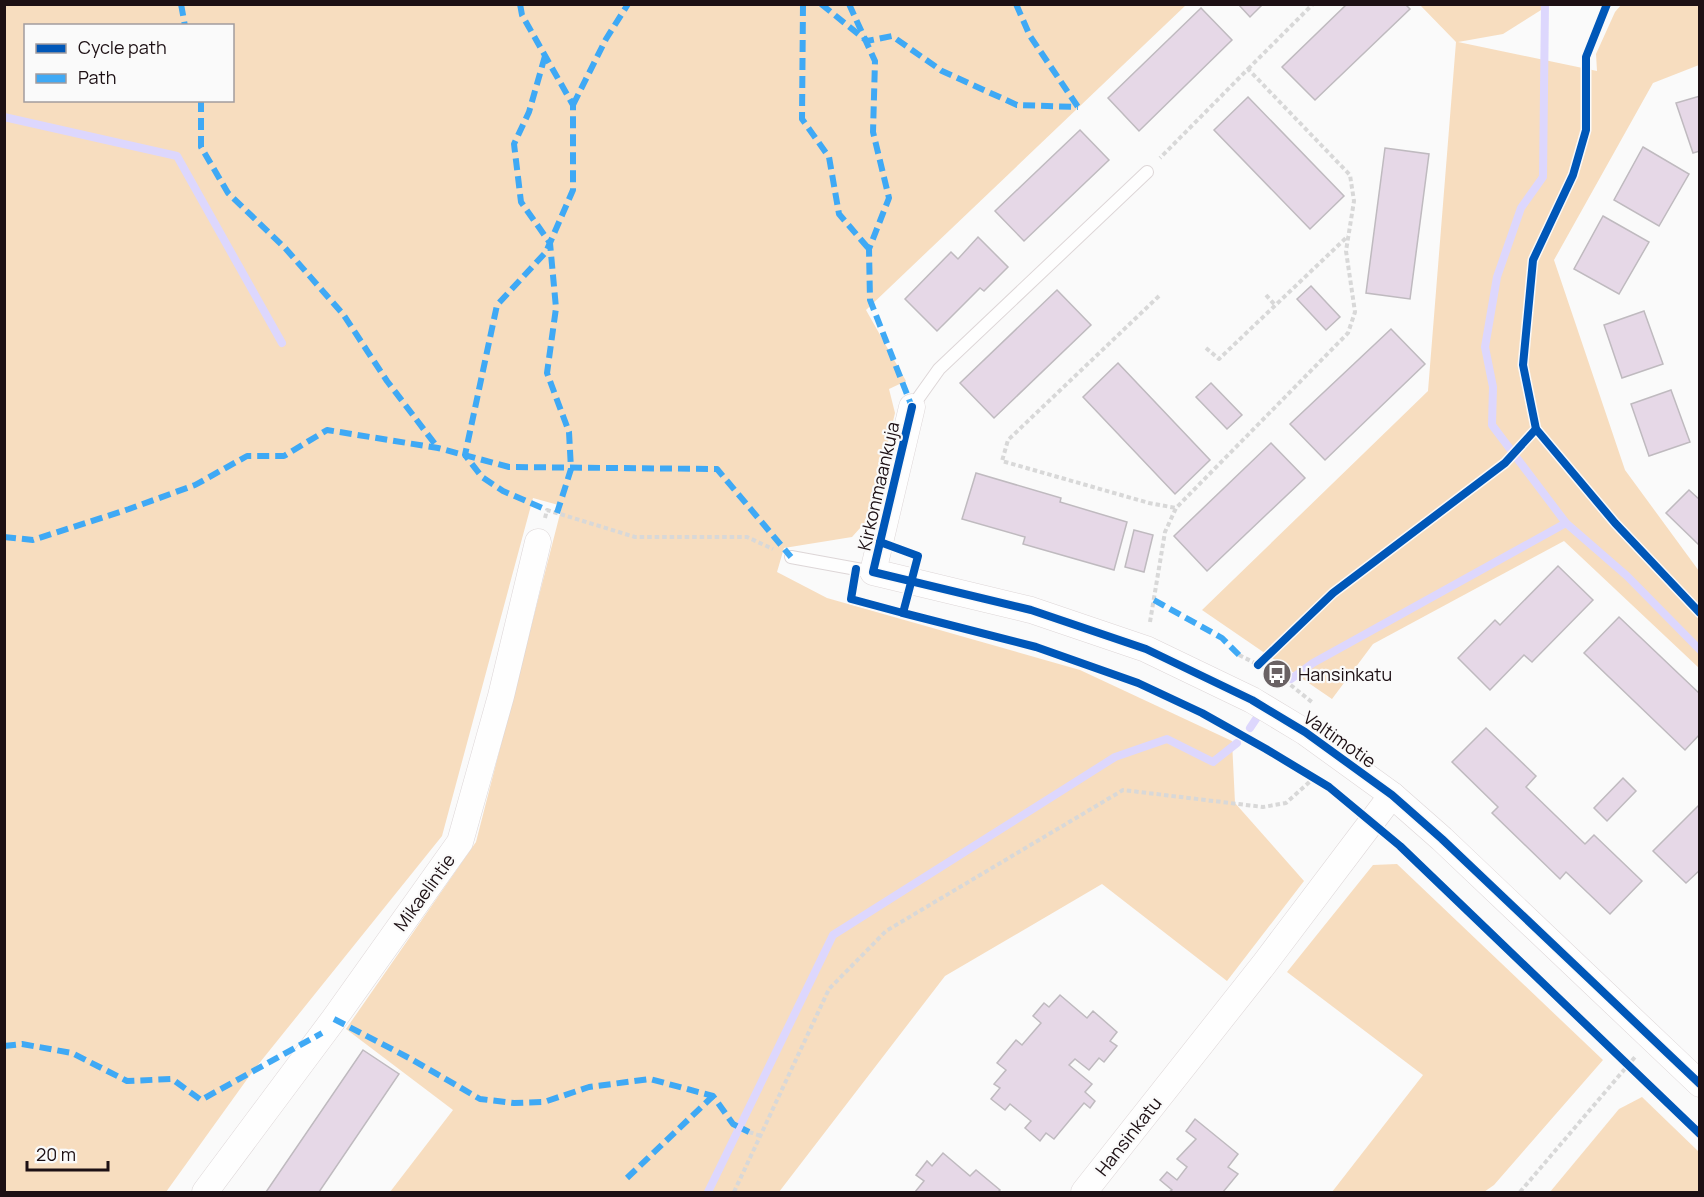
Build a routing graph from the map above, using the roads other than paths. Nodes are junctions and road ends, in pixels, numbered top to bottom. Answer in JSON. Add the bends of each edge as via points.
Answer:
{"nodes":[{"id":1,"x":1147,"y":172,"type":"road end"},
{"id":2,"x":912,"y":408,"type":"joint"},
{"id":3,"x":538,"y":542,"type":"road end"},
{"id":4,"x":791,"y":557,"type":"road end"},
{"id":5,"x":873,"y":572,"type":"junction"},
{"id":6,"x":1392,"y":795,"type":"junction"},
{"id":7,"x":1700,"y":1084,"type":"edge"},
{"id":8,"x":205,"y":1192,"type":"edge"},
{"id":9,"x":1084,"y":1192,"type":"edge"}],
"edges":[{"from":1,"to":2,"type":"lane","via":[[939,369]]},
{"from":2,"to":5,"type":"street","name":"Kirkonmaankuja"},
{"from":3,"to":8,"type":"street","name":"Mikaelintie","via":[[460,842]]},
{"from":4,"to":5,"type":"lane"},
{"from":5,"to":6,"type":"street","name":"Valtimotie","via":[[1031,610],[1146,649],[1252,700],[1350,762]]},
{"from":6,"to":7,"type":"street","name":"Valtimotie"},
{"from":6,"to":9,"type":"street","name":"Hansinkatu"}]}
